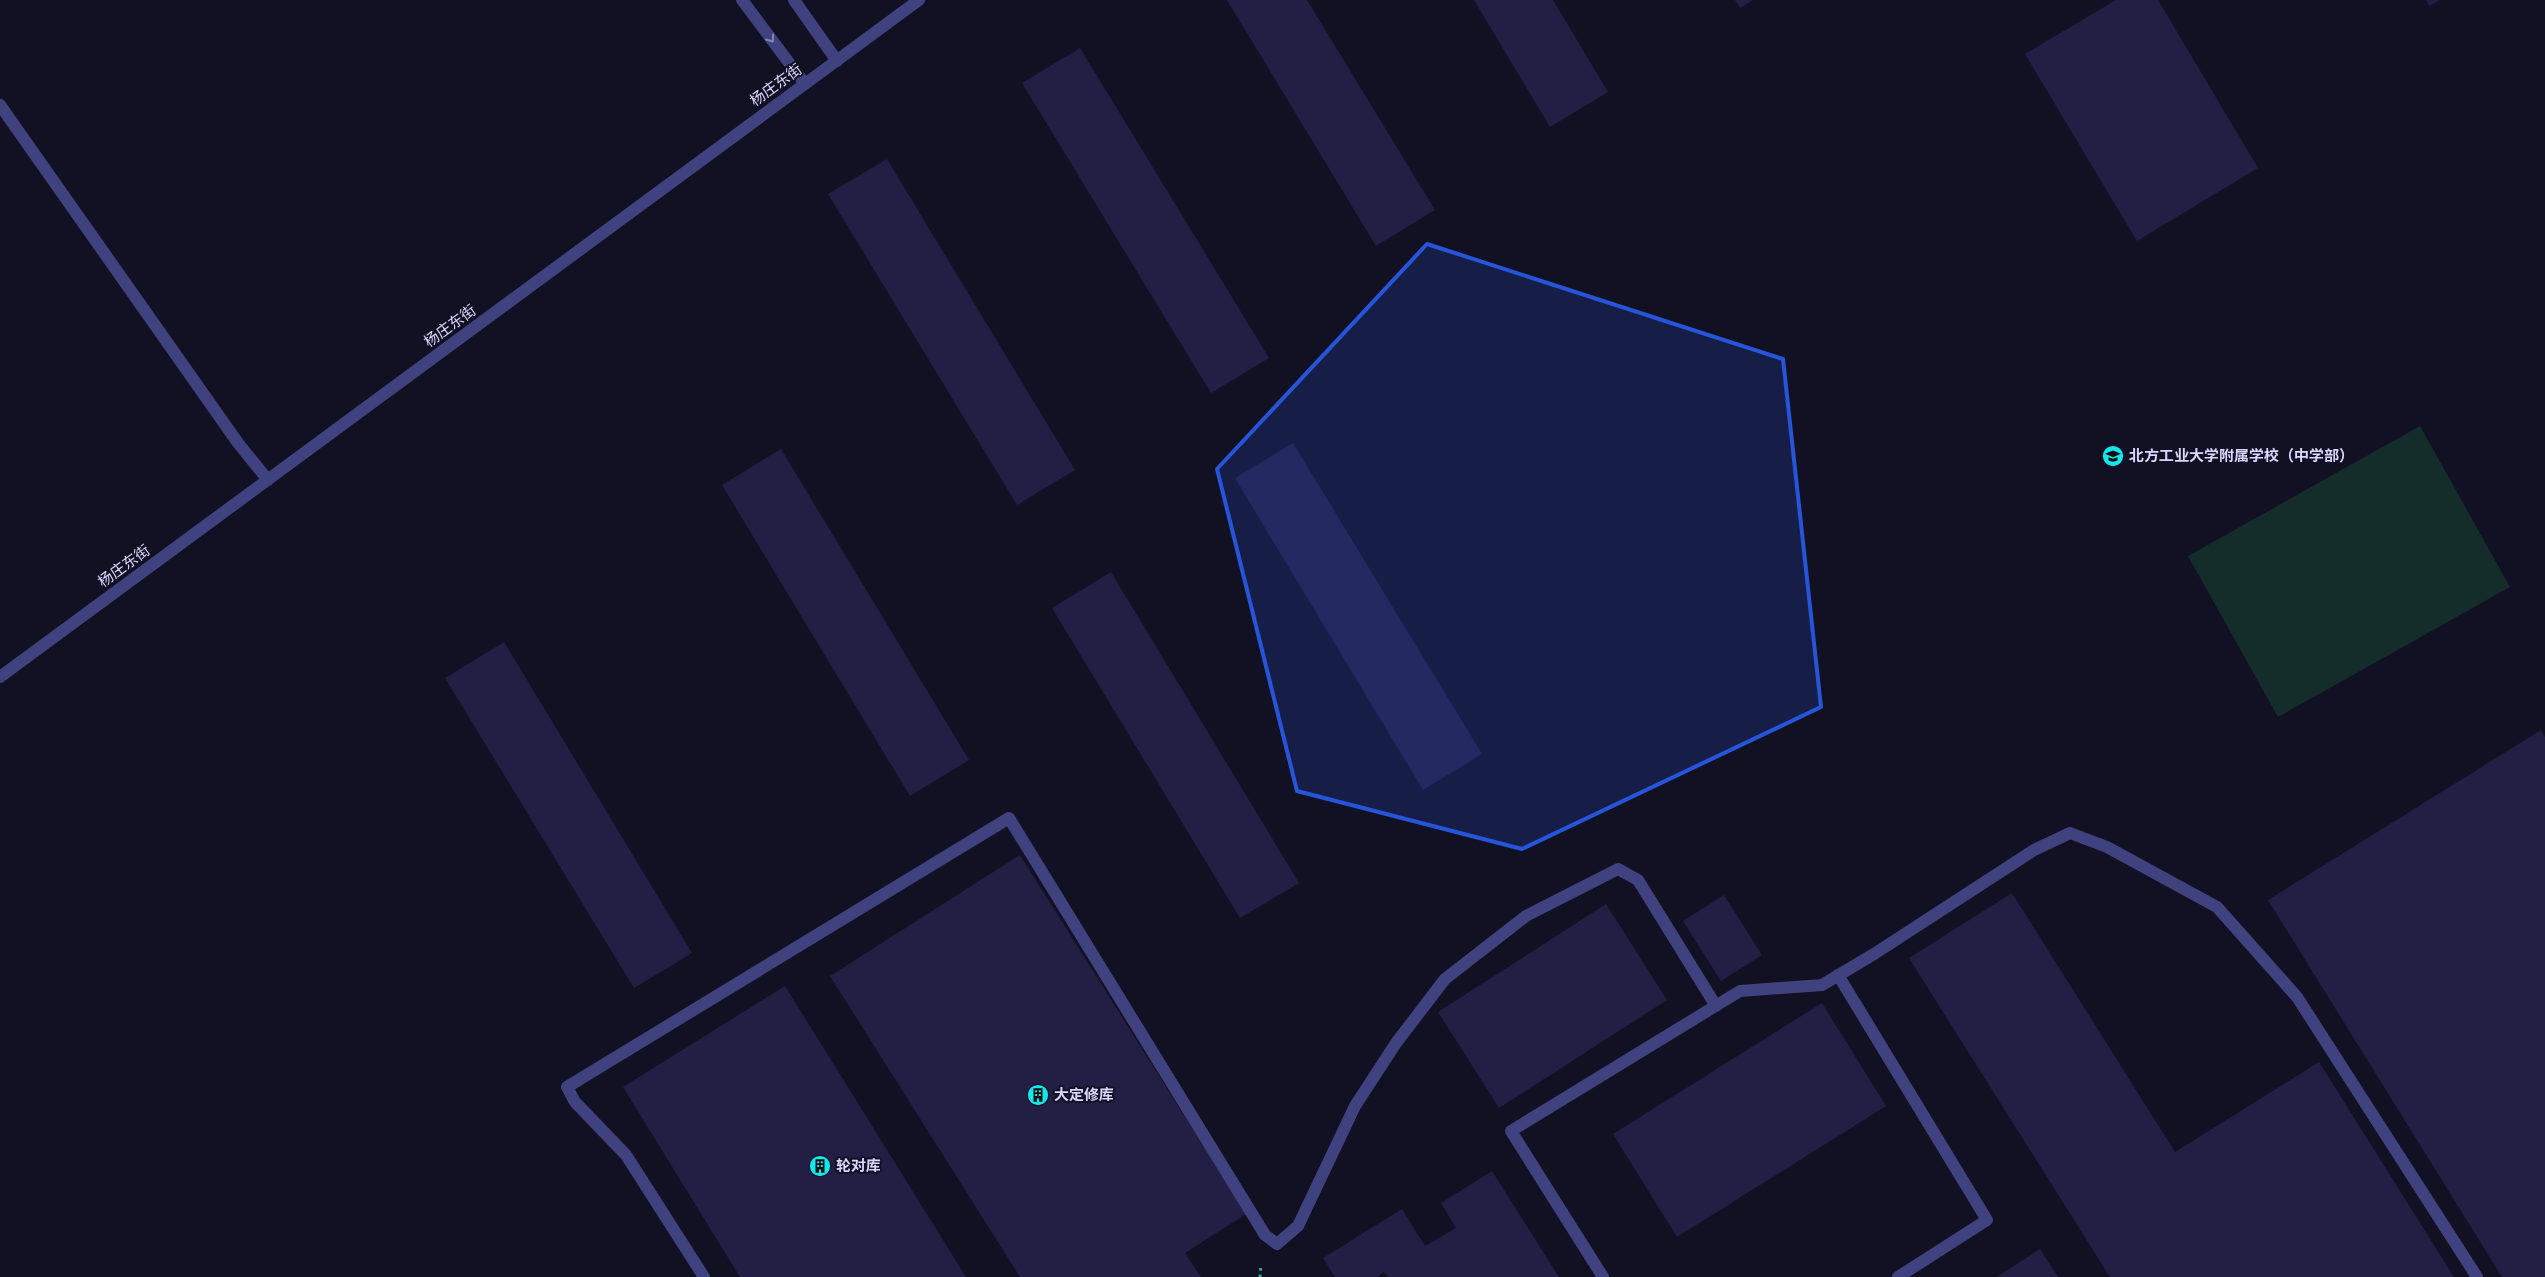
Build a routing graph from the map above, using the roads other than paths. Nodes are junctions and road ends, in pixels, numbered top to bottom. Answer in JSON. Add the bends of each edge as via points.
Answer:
{"nodes":[{"id":1,"x":742,"y":0,"type":"edge"},
{"id":2,"x":794,"y":0,"type":"edge"},
{"id":3,"x":919,"y":0,"type":"edge"},
{"id":4,"x":837,"y":61,"type":"junction"},
{"id":5,"x":805,"y":84,"type":"junction"},
{"id":6,"x":0,"y":105,"type":"edge"},
{"id":7,"x":268,"y":480,"type":"junction"},
{"id":8,"x":0,"y":677,"type":"edge"},
{"id":9,"x":1838,"y":976,"type":"junction"},
{"id":10,"x":1716,"y":1006,"type":"junction"},
{"id":11,"x":704,"y":1277,"type":"edge"},
{"id":12,"x":1603,"y":1277,"type":"edge"},
{"id":13,"x":1898,"y":1277,"type":"edge"},
{"id":14,"x":2477,"y":1277,"type":"edge"}],
"edges":[{"from":1,"to":5,"type":"street","one_way":true},
{"from":2,"to":4,"type":"street"},
{"from":3,"to":4,"type":"street","name":"杨庄东街"},
{"from":4,"to":5,"type":"street","name":"杨庄东街"},
{"from":5,"to":7,"type":"street","name":"杨庄东街"},
{"from":6,"to":7,"type":"street","via":[[238,443]]},
{"from":7,"to":8,"type":"street","name":"杨庄东街"},
{"from":9,"to":10,"type":"street","via":[[1822,985],[1740,991]]},
{"from":9,"to":13,"type":"street","via":[[1987,1220]]},
{"from":9,"to":14,"type":"street","via":[[2034,850],[2070,833],[2107,847],[2217,907],[2297,998]]},
{"from":10,"to":11,"type":"street","via":[[1638,880],[1618,869],[1526,916],[1445,978],[1396,1043],[1355,1106],[1298,1226],[1277,1244],[1266,1235],[1009,818],[567,1087],[575,1102],[626,1155]]},
{"from":10,"to":12,"type":"street","via":[[1511,1131]]}]}
